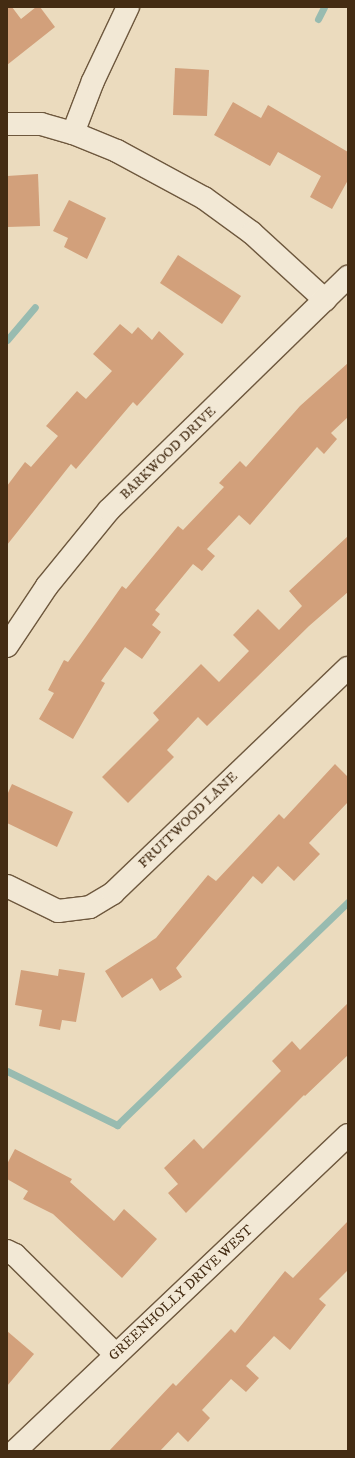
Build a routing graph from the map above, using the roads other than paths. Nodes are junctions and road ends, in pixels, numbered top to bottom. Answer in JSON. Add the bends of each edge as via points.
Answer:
{"nodes":[{"id":1,"x":128,"y":7,"type":"edge"},
{"id":2,"x":7,"y":124,"type":"edge"},
{"id":3,"x":73,"y":133,"type":"junction"},
{"id":4,"x":348,"y":278,"type":"edge"},
{"id":5,"x":325,"y":300,"type":"junction"},
{"id":6,"x":7,"y":646,"type":"edge"},
{"id":7,"x":348,"y":668,"type":"edge"},
{"id":8,"x":7,"y":886,"type":"edge"},
{"id":9,"x":348,"y":1135,"type":"edge"},
{"id":10,"x":7,"y":1251,"type":"edge"},
{"id":11,"x":116,"y":1355,"type":"junction"},
{"id":12,"x":15,"y":1451,"type":"edge"}],
"edges":[{"from":1,"to":3,"type":"street","via":[[93,81]]},
{"from":2,"to":3,"type":"street","via":[[41,124]]},
{"from":3,"to":5,"type":"street","via":[[117,151],[204,198],[252,233]]},
{"from":4,"to":5,"type":"street","name":"BARKWOOD DRIVE"},
{"from":5,"to":6,"type":"street","name":"BARKWOOD DRIVE","via":[[110,510],[47,586]]},
{"from":7,"to":8,"type":"street","name":"FRUITWOOD LANE","via":[[113,893],[90,907],[58,911]]},
{"from":9,"to":11,"type":"street","name":"GREENHOLLY DRIVE WEST"},
{"from":10,"to":11,"type":"street","via":[[15,1255]]},
{"from":11,"to":12,"type":"street","name":"GREENHOLLY DRIVE WEST"}]}
